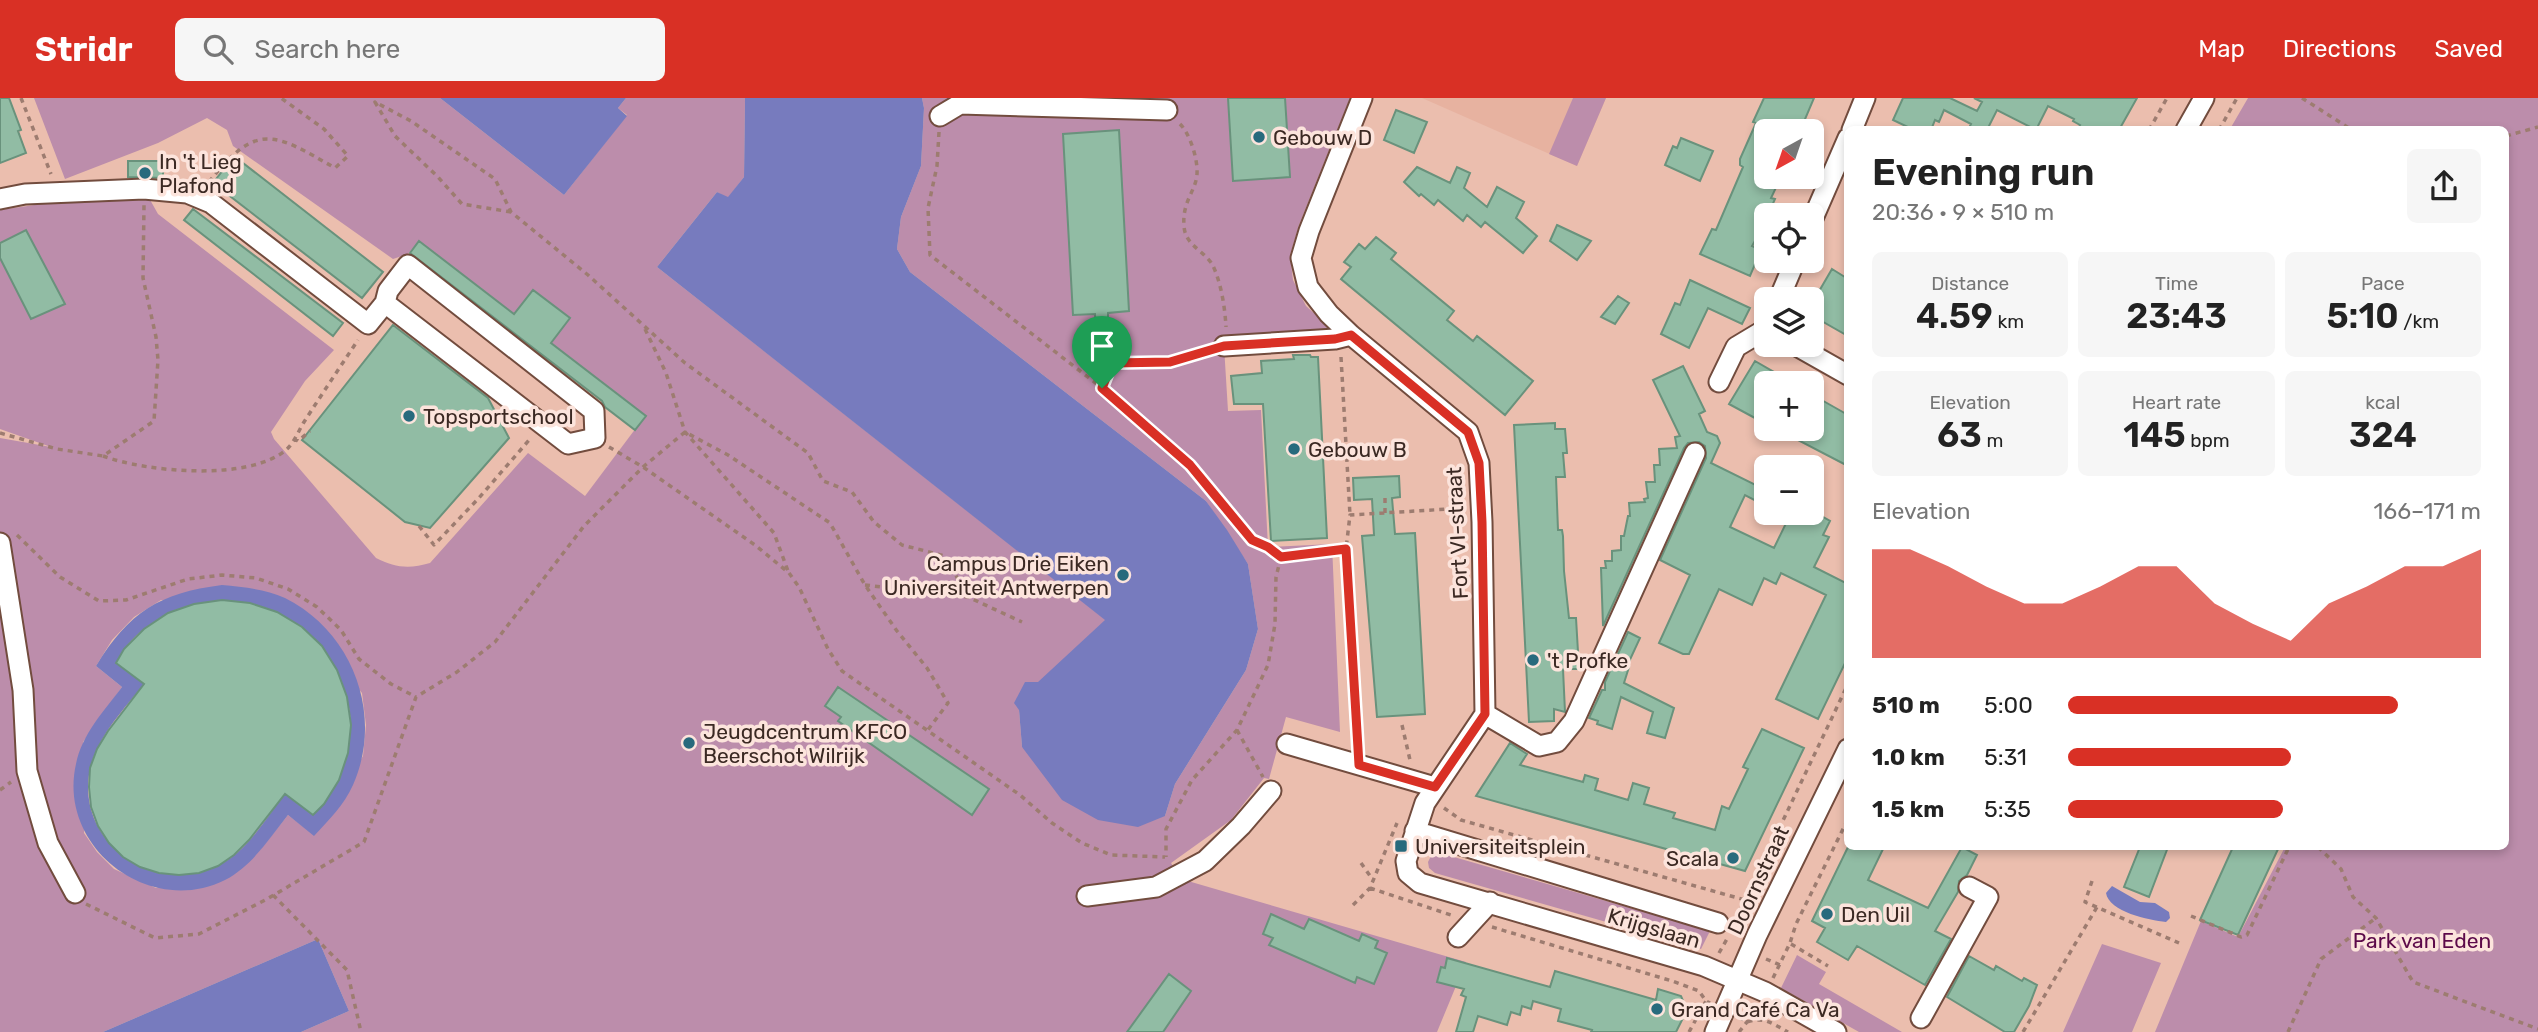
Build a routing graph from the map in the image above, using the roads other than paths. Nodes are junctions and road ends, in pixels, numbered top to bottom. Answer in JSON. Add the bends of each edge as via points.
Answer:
{"nodes":[{"id":1,"x":1362,"y":98,"type":"edge"},
{"id":2,"x":1865,"y":98,"type":"edge"},
{"id":3,"x":2204,"y":98,"type":"edge"},
{"id":4,"x":1167,"y":110,"type":"road end"},
{"id":5,"x":940,"y":116,"type":"road end"},
{"id":6,"x":1854,"y":126,"type":"edge"},
{"id":7,"x":2188,"y":126,"type":"edge"},
{"id":8,"x":1844,"y":147,"type":"edge"},
{"id":9,"x":0,"y":199,"type":"edge"},
{"id":10,"x":1820,"y":203,"type":"edge"},
{"id":11,"x":385,"y":303,"type":"junction"},
{"id":12,"x":1351,"y":335,"type":"junction"},
{"id":13,"x":1754,"y":336,"type":"edge"},
{"id":14,"x":1224,"y":346,"type":"road end"},
{"id":15,"x":1816,"y":357,"type":"edge"},
{"id":16,"x":1844,"y":373,"type":"edge"},
{"id":17,"x":1719,"y":382,"type":"dead end"},
{"id":18,"x":1695,"y":453,"type":"dead end"},
{"id":19,"x":5,"y":538,"type":"edge"},
{"id":20,"x":1485,"y":714,"type":"junction"},
{"id":21,"x":1287,"y":744,"type":"dead end"},
{"id":22,"x":1844,"y":757,"type":"edge"},
{"id":23,"x":1271,"y":791,"type":"road end"},
{"id":24,"x":1433,"y":791,"type":"junction"},
{"id":25,"x":1415,"y":831,"type":"junction"},
{"id":26,"x":1969,"y":887,"type":"dead end"},
{"id":27,"x":75,"y":893,"type":"road end"},
{"id":28,"x":1087,"y":896,"type":"dead end"},
{"id":29,"x":1490,"y":902,"type":"junction"},
{"id":30,"x":1728,"y":925,"type":"road end"},
{"id":31,"x":1458,"y":937,"type":"dead end"},
{"id":32,"x":1738,"y":980,"type":"junction"},
{"id":33,"x":1921,"y":1018,"type":"dead end"},
{"id":34,"x":1715,"y":1032,"type":"edge"},
{"id":35,"x":1836,"y":1032,"type":"edge"}],
"edges":[{"from":1,"to":12,"type":"street","name":"Fort VI-straat","via":[[1301,258],[1308,287]]},
{"from":2,"to":6,"type":"street"},
{"from":3,"to":7,"type":"street"},
{"from":4,"to":5,"type":"street","via":[[960,104]]},
{"from":8,"to":10,"type":"street"},
{"from":9,"to":11,"type":"street","via":[[144,189],[187,193],[211,204],[368,324]]},
{"from":11,"to":11,"type":"street","via":[[388,291],[408,265],[594,411],[595,438],[568,444]]},
{"from":12,"to":14,"type":"street"},
{"from":12,"to":20,"type":"street","name":"Fort VI-straat","via":[[1468,432],[1479,463]]},
{"from":13,"to":17,"type":"street","via":[[1736,348]]},
{"from":15,"to":16,"type":"street"},
{"from":18,"to":20,"type":"street","via":[[1574,721],[1557,742],[1539,746]]},
{"from":19,"to":27,"type":"street","via":[[23,690],[27,771],[48,843]]},
{"from":20,"to":24,"type":"street"},
{"from":21,"to":24,"type":"street"},
{"from":22,"to":32,"type":"street","name":"Doornstraat"},
{"from":23,"to":28,"type":"street","via":[[1205,861],[1156,887]]},
{"from":24,"to":25,"type":"street"},
{"from":25,"to":29,"type":"street","via":[[1406,861],[1408,873],[1420,883]]},
{"from":25,"to":30,"type":"street","name":"Krijgslaan"},
{"from":26,"to":33,"type":"street","via":[[1988,897]]},
{"from":29,"to":31,"type":"street"},
{"from":29,"to":32,"type":"street","name":"Krijgslaan"},
{"from":32,"to":34,"type":"street","name":"Doornstraat"},
{"from":32,"to":35,"type":"street","name":"Krijgslaan"}]}
